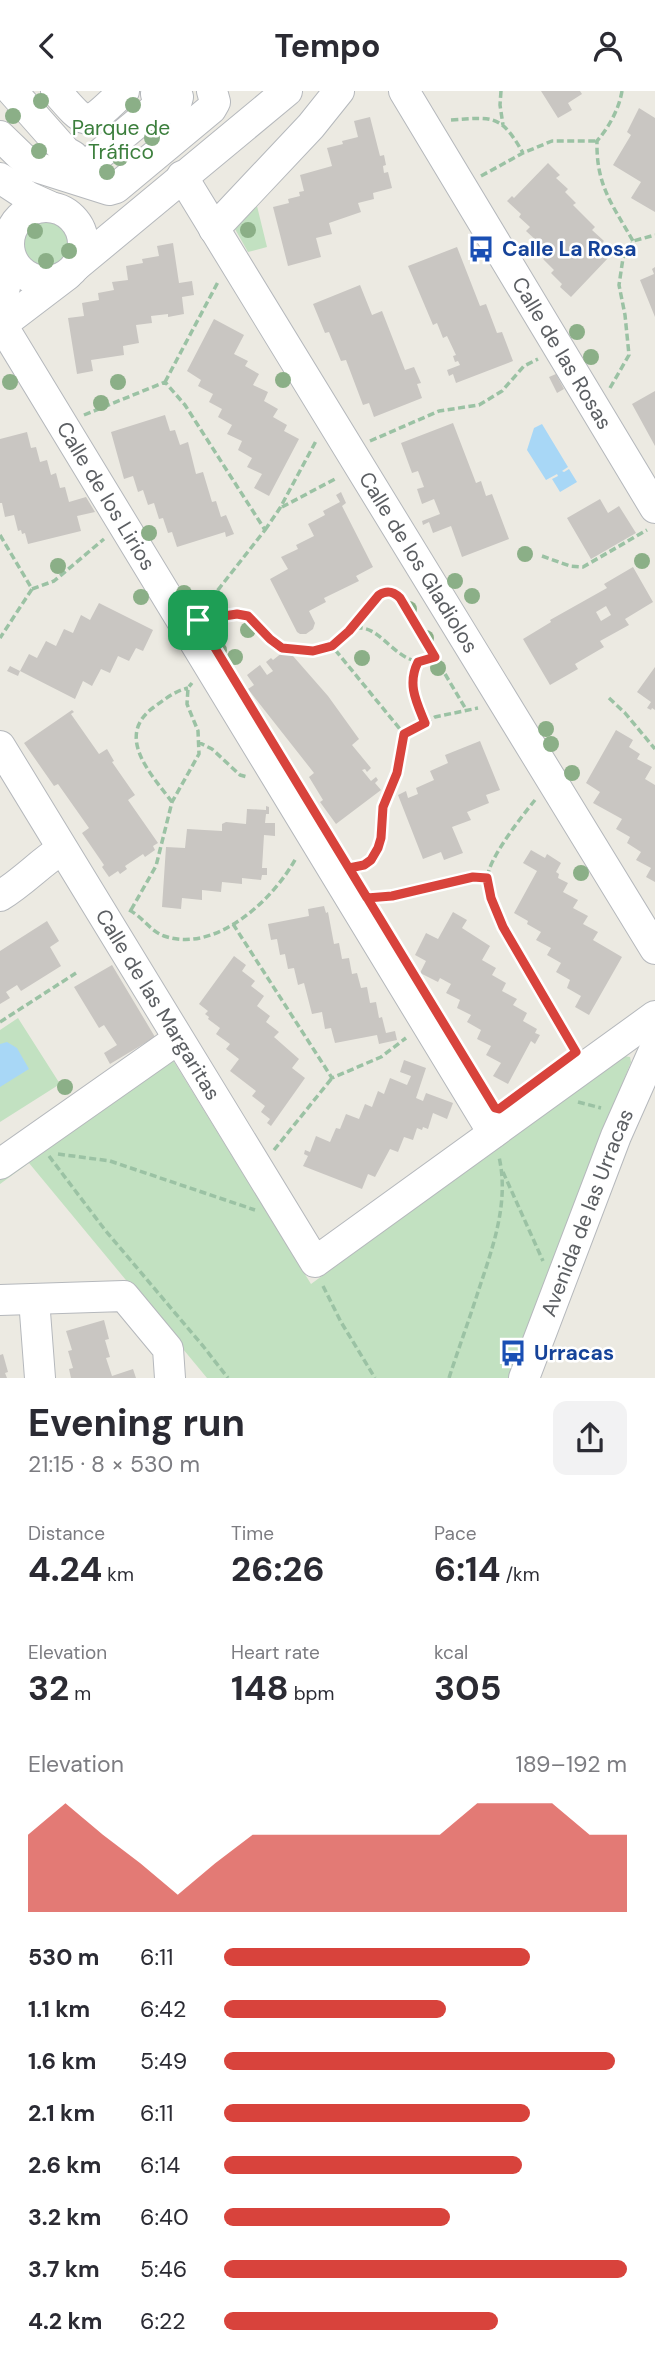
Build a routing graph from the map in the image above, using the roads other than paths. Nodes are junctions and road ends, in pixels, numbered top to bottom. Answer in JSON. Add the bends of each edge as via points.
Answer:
{"nodes":[{"id":1,"x":10,"y":91,"type":"edge"},
{"id":2,"x":124,"y":91,"type":"edge"},
{"id":3,"x":212,"y":91,"type":"edge"},
{"id":4,"x":339,"y":91,"type":"edge"},
{"id":5,"x":404,"y":91,"type":"edge"},
{"id":6,"x":60,"y":96,"type":"edge"},
{"id":7,"x":267,"y":97,"type":"edge"},
{"id":8,"x":0,"y":98,"type":"edge"},
{"id":9,"x":172,"y":104,"type":"edge"},
{"id":10,"x":102,"y":111,"type":"junction"},
{"id":11,"x":40,"y":123,"type":"junction"},
{"id":12,"x":124,"y":135,"type":"junction"},
{"id":13,"x":5,"y":142,"type":"edge"},
{"id":14,"x":147,"y":162,"type":"junction"},
{"id":15,"x":182,"y":176,"type":"junction"},
{"id":16,"x":0,"y":178,"type":"edge"},
{"id":17,"x":158,"y":196,"type":"junction"},
{"id":18,"x":0,"y":202,"type":"edge"},
{"id":19,"x":60,"y":211,"type":"junction"},
{"id":20,"x":215,"y":229,"type":"junction"},
{"id":21,"x":9,"y":240,"type":"junction"},
{"id":22,"x":72,"y":270,"type":"junction"},
{"id":23,"x":1,"y":318,"type":"edge"},
{"id":24,"x":652,"y":518,"type":"edge"},
{"id":25,"x":0,"y":746,"type":"edge"},
{"id":26,"x":62,"y":849,"type":"junction"},
{"id":27,"x":0,"y":895,"type":"edge"},
{"id":28,"x":655,"y":949,"type":"edge"},
{"id":29,"x":655,"y":1016,"type":"edge"},
{"id":30,"x":178,"y":1039,"type":"junction"},
{"id":31,"x":651,"y":1069,"type":"edge"},
{"id":32,"x":493,"y":1133,"type":"junction"},
{"id":33,"x":0,"y":1164,"type":"edge"},
{"id":34,"x":34,"y":1299,"type":"junction"},
{"id":35,"x":0,"y":1300,"type":"edge"},
{"id":36,"x":168,"y":1349,"type":"junction"},
{"id":37,"x":40,"y":1378,"type":"edge"},
{"id":38,"x":170,"y":1378,"type":"edge"},
{"id":39,"x":192,"y":1378,"type":"edge"},
{"id":40,"x":524,"y":1378,"type":"edge"}],
"edges":[{"from":1,"to":8,"type":"street"},
{"from":1,"to":11,"type":"street"},
{"from":2,"to":10,"type":"street"},
{"from":3,"to":9,"type":"street","via":[[214,106]]},
{"from":4,"to":20,"type":"street"},
{"from":5,"to":24,"type":"street","name":"Calle de las Rosas"},
{"from":6,"to":10,"type":"street","via":[[83,120]]},
{"from":6,"to":11,"type":"street"},
{"from":7,"to":15,"type":"street"},
{"from":9,"to":12,"type":"street"},
{"from":9,"to":14,"type":"street"},
{"from":10,"to":12,"type":"street"},
{"from":11,"to":12,"type":"street","via":[[66,152],[84,157]]},
{"from":11,"to":13,"type":"street"},
{"from":12,"to":14,"type":"street"},
{"from":13,"to":14,"type":"street","via":[[30,165],[109,190]]},
{"from":15,"to":17,"type":"street"},
{"from":15,"to":20,"type":"street","name":"Calle de los Gladiolos"},
{"from":16,"to":19,"type":"street"},
{"from":17,"to":19,"type":"street","via":[[101,218]]},
{"from":17,"to":22,"type":"street"},
{"from":18,"to":21,"type":"street"},
{"from":19,"to":21,"type":"street","via":[[38,207],[20,216]]},
{"from":19,"to":22,"type":"street","via":[[82,234],[82,256]]},
{"from":20,"to":28,"type":"street","name":"Calle de los Gladiolos"},
{"from":21,"to":22,"type":"street","via":[[10,256],[34,279],[46,281]]},
{"from":21,"to":23,"type":"street"},
{"from":22,"to":23,"type":"street"},
{"from":23,"to":32,"type":"street","name":"Calle de los Lirios"},
{"from":25,"to":26,"type":"street","name":"Calle de las Margaritas"},
{"from":26,"to":27,"type":"street"},
{"from":26,"to":30,"type":"street","name":"Calle de las Margaritas"},
{"from":29,"to":32,"type":"street"},
{"from":30,"to":32,"type":"street","name":"Calle de las Margaritas","via":[[317,1269]]},
{"from":30,"to":33,"type":"street"},
{"from":31,"to":40,"type":"street","name":"Avenida de las Urracas","via":[[616,1136]]},
{"from":34,"to":35,"type":"street"},
{"from":34,"to":36,"type":"street","via":[[124,1296]]},
{"from":34,"to":37,"type":"street"},
{"from":36,"to":38,"type":"street"},
{"from":36,"to":39,"type":"street"}]}
